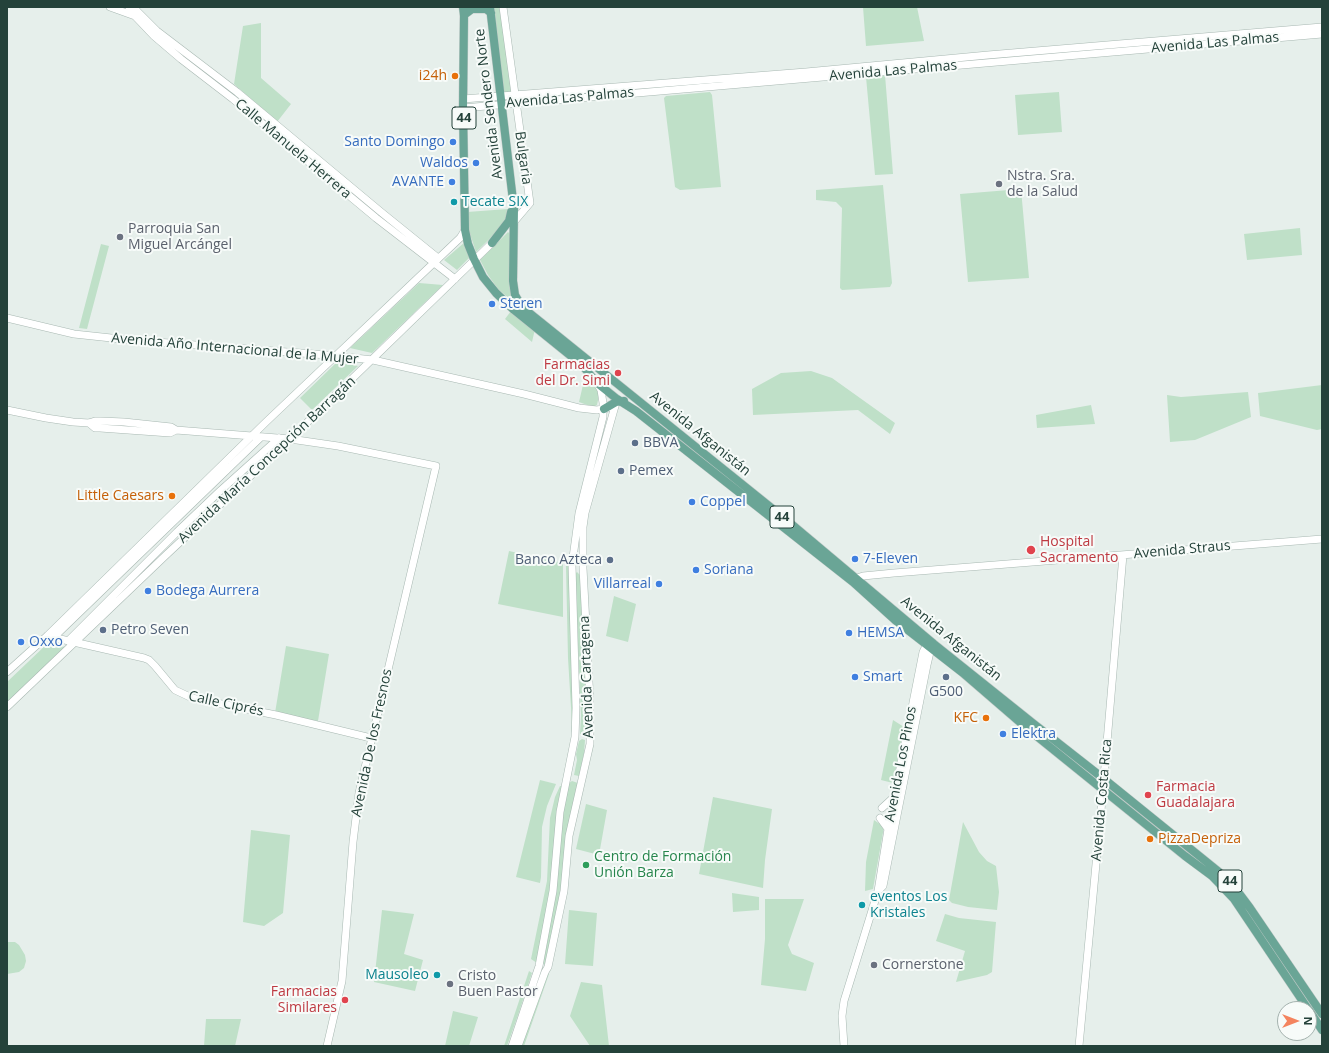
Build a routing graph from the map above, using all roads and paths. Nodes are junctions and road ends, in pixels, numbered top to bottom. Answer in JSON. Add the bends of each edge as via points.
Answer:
{"nodes":[{"id":1,"x":110,"y":7,"type":"edge"},
{"id":2,"x":129,"y":7,"type":"edge"},
{"id":3,"x":503,"y":7,"type":"edge"},
{"id":4,"x":491,"y":10,"type":"edge"},
{"id":5,"x":464,"y":11,"type":"edge"},
{"id":6,"x":135,"y":13,"type":"junction"},
{"id":7,"x":1322,"y":27,"type":"edge"},
{"id":8,"x":1322,"y":34,"type":"edge"},
{"id":9,"x":516,"y":99,"type":"junction"},
{"id":10,"x":502,"y":100,"type":"junction"},
{"id":11,"x":463,"y":104,"type":"junction"},
{"id":12,"x":511,"y":180,"type":"junction"},
{"id":13,"x":523,"y":210,"type":"joint"},
{"id":14,"x":514,"y":222,"type":"junction"},
{"id":15,"x":465,"y":230,"type":"junction"},
{"id":16,"x":492,"y":243,"type":"junction"},
{"id":17,"x":474,"y":259,"type":"junction"},
{"id":18,"x":436,"y":260,"type":"junction"},
{"id":19,"x":455,"y":279,"type":"junction"},
{"id":20,"x":530,"y":317,"type":"junction"},
{"id":21,"x":7,"y":318,"type":"edge"},
{"id":22,"x":335,"y":356,"type":"junction"},
{"id":23,"x":373,"y":360,"type":"junction"},
{"id":24,"x":612,"y":380,"type":"junction"},
{"id":25,"x":597,"y":383,"type":"junction"},
{"id":26,"x":619,"y":402,"type":"junction"},
{"id":27,"x":604,"y":409,"type":"junction"},
{"id":28,"x":7,"y":410,"type":"edge"},
{"id":29,"x":655,"y":414,"type":"junction"},
{"id":30,"x":253,"y":436,"type":"junction"},
{"id":31,"x":261,"y":437,"type":"junction"},
{"id":32,"x":279,"y":438,"type":"junction"},
{"id":33,"x":290,"y":439,"type":"junction"},
{"id":34,"x":681,"y":446,"type":"junction"},
{"id":35,"x":707,"y":456,"type":"junction"},
{"id":36,"x":1322,"y":539,"type":"edge"},
{"id":37,"x":583,"y":552,"type":"junction"},
{"id":38,"x":573,"y":554,"type":"junction"},
{"id":39,"x":1123,"y":555,"type":"junction"},
{"id":40,"x":572,"y":570,"type":"junction"},
{"id":41,"x":583,"y":576,"type":"junction"},
{"id":42,"x":855,"y":580,"type":"junction"},
{"id":43,"x":51,"y":636,"type":"junction"},
{"id":44,"x":68,"y":641,"type":"junction"},
{"id":45,"x":76,"y":643,"type":"junction"},
{"id":46,"x":930,"y":644,"type":"junction"},
{"id":47,"x":7,"y":672,"type":"edge"},
{"id":48,"x":7,"y":707,"type":"edge"},
{"id":49,"x":372,"y":738,"type":"junction"},
{"id":50,"x":1104,"y":779,"type":"junction"},
{"id":51,"x":1103,"y":789,"type":"junction"},
{"id":52,"x":894,"y":797,"type":"junction"},
{"id":53,"x":882,"y":808,"type":"dead end"},
{"id":54,"x":880,"y":818,"type":"dead end"},
{"id":55,"x":888,"y":829,"type":"junction"},
{"id":56,"x":878,"y":891,"type":"junction"},
{"id":57,"x":1303,"y":1001,"type":"edge"},
{"id":58,"x":1322,"y":1014,"type":"edge"},
{"id":59,"x":327,"y":1046,"type":"edge"},
{"id":60,"x":512,"y":1046,"type":"edge"},
{"id":61,"x":518,"y":1046,"type":"edge"},
{"id":62,"x":844,"y":1046,"type":"edge"},
{"id":63,"x":1079,"y":1046,"type":"edge"}],
"edges":[{"from":1,"to":6,"type":"street"},
{"from":2,"to":6,"type":"street"},
{"from":3,"to":9,"type":"street","name":"Bulgaria"},
{"from":4,"to":5,"type":"main road"},
{"from":4,"to":10,"type":"main road","name":"Avenida Sendero Norte","number":"44"},
{"from":5,"to":11,"type":"main road","name":"Avenida Sendero Norte","number":"44"},
{"from":6,"to":18,"type":"street","name":"Calle Manuela Herrera","via":[[237,92]]},
{"from":7,"to":9,"type":"street","name":"Avenida Las Palmas"},
{"from":8,"to":9,"type":"street","name":"Avenida Las Palmas"},
{"from":9,"to":10,"type":"street","name":"Avenida Las Palmas"},
{"from":9,"to":13,"type":"street","name":"Bulgaria","via":[[530,202]]},
{"from":10,"to":11,"type":"street","name":"Avenida Las Palmas"},
{"from":10,"to":12,"type":"main road","name":"Avenida Sendero Norte","number":"44"},
{"from":11,"to":15,"type":"main road","name":"Avenida Sendero Norte","number":"44"},
{"from":12,"to":14,"type":"main road","name":"Avenida Sendero Norte","number":"44"},
{"from":12,"to":16,"type":"main road","via":[[511,217]]},
{"from":13,"to":14,"type":"street","name":"Avenida María Concepción Barragán"},
{"from":14,"to":16,"type":"street","name":"Avenida María Concepción Barragán"},
{"from":14,"to":20,"type":"main road","number":"44","via":[[515,295]]},
{"from":15,"to":17,"type":"main road","number":"44"},
{"from":15,"to":18,"type":"street","name":"Avenida María Concepción Barragán"},
{"from":16,"to":17,"type":"street","name":"Avenida María Concepción Barragán"},
{"from":17,"to":19,"type":"street","name":"Avenida María Concepción Barragán"},
{"from":17,"to":20,"type":"main road","number":"44","via":[[483,277],[496,293]]},
{"from":18,"to":19,"type":"street","name":"Calle Manuela Herrera"},
{"from":18,"to":22,"type":"street","name":"Avenida María Concepción Barragán"},
{"from":19,"to":23,"type":"street","name":"Avenida María Concepción Barragán"},
{"from":20,"to":24,"type":"main road","name":"Avenida Afganistán","number":"44"},
{"from":20,"to":25,"type":"main road","name":"Avenida Afganistán","number":"44","via":[[582,365]]},
{"from":21,"to":22,"type":"street","name":"Avenida Año Internacional de la Mujer","via":[[74,334]]},
{"from":22,"to":23,"type":"street","name":"Avenida Año Internacional de la Mujer"},
{"from":22,"to":30,"type":"street","name":"Avenida María Concepción Barragán"},
{"from":23,"to":27,"type":"street","name":"Avenida Año Internacional de la Mujer","via":[[579,408]]},
{"from":23,"to":33,"type":"street","name":"Avenida María Concepción Barragán"},
{"from":24,"to":26,"type":"main road","via":[[618,392]]},
{"from":24,"to":29,"type":"main road","name":"Avenida Afganistán","number":"44"},
{"from":25,"to":26,"type":"main road","name":"Avenida Afganistán","number":"44"},
{"from":25,"to":27,"type":"street","via":[[601,390]]},
{"from":26,"to":27,"type":"main road"},
{"from":26,"to":29,"type":"main road","via":[[633,402]]},
{"from":26,"to":34,"type":"main road","name":"Avenida Afganistán","number":"44"},
{"from":26,"to":37,"type":"street","name":"Avenida Cartagena","via":[[585,512]]},
{"from":27,"to":38,"type":"street","name":"Avenida Cartagena","via":[[579,512]]},
{"from":28,"to":30,"type":"street","via":[[89,423],[95,428],[170,433],[176,430]]},
{"from":29,"to":35,"type":"main road","name":"Avenida Afganistán","number":"44"},
{"from":30,"to":31,"type":"street"},
{"from":30,"to":43,"type":"street","name":"Avenida María Concepción Barragán"},
{"from":31,"to":32,"type":"street"},
{"from":31,"to":43,"type":"street","name":"Avenida María Concepción Barragán"},
{"from":32,"to":33,"type":"street"},
{"from":32,"to":44,"type":"street","name":"Avenida María Concepción Barragán","via":[[177,532]]},
{"from":33,"to":45,"type":"street","name":"Avenida María Concepción Barragán"},
{"from":33,"to":49,"type":"street","name":"Avenida De los Fresnos","via":[[436,466]]},
{"from":34,"to":35,"type":"main road","via":[[699,457]]},
{"from":34,"to":42,"type":"main road","name":"Avenida Afganistán","number":"44"},
{"from":35,"to":42,"type":"main road","name":"Avenida Afganistán","number":"44"},
{"from":36,"to":39,"type":"street","name":"Avenida Straus"},
{"from":37,"to":38,"type":"street","via":[[577,557]]},
{"from":37,"to":41,"type":"street","name":"Avenida Cartagena"},
{"from":38,"to":40,"type":"street","name":"Avenida Cartagena"},
{"from":39,"to":42,"type":"street","name":"Avenida Straus","via":[[894,573],[863,576]]},
{"from":39,"to":50,"type":"street","name":"Avenida Costa Rica"},
{"from":40,"to":41,"type":"street"},
{"from":40,"to":60,"type":"street","name":"Avenida Cartagena","via":[[575,737],[560,812],[554,891],[539,966]]},
{"from":41,"to":61,"type":"street","name":"Avenida Cartagena","via":[[590,744],[569,836],[564,891],[548,967]]},
{"from":42,"to":46,"type":"main road","name":"Avenida Afganistán","number":"44"},
{"from":43,"to":44,"type":"street","name":"Calle Ciprés"},
{"from":43,"to":47,"type":"street","name":"Avenida María Concepción Barragán"},
{"from":44,"to":45,"type":"street","name":"Calle Ciprés"},
{"from":45,"to":48,"type":"street","name":"Avenida María Concepción Barragán"},
{"from":45,"to":49,"type":"street","name":"Calle Ciprés","via":[[149,660],[174,690],[192,698]]},
{"from":46,"to":50,"type":"main road","name":"Avenida Afganistán","number":"44"},
{"from":46,"to":51,"type":"main road","name":"Avenida Afganistán","number":"44"},
{"from":46,"to":52,"type":"street","name":"Avenida Los Pinos","via":[[923,652]]},
{"from":46,"to":56,"type":"street","name":"Avenida Los Pinos","via":[[883,886]]},
{"from":49,"to":59,"type":"street","name":"Avenida De los Fresnos","via":[[359,793],[342,981]]},
{"from":50,"to":51,"type":"street","name":"Avenida Costa Rica"},
{"from":50,"to":58,"type":"main road","name":"Avenida Afganistán","number":"44","via":[[1229,880]]},
{"from":51,"to":57,"type":"main road","name":"Avenida Afganistán","number":"44","via":[[1223,886]]},
{"from":51,"to":63,"type":"street","name":"Avenida Costa Rica"},
{"from":52,"to":53,"type":"street"},
{"from":52,"to":55,"type":"street","name":"Avenida Los Pinos"},
{"from":54,"to":55,"type":"street"},
{"from":55,"to":56,"type":"street","name":"Avenida Los Pinos"},
{"from":56,"to":62,"type":"street","name":"Avenida Los Pinos","via":[[844,1001]]}]}
